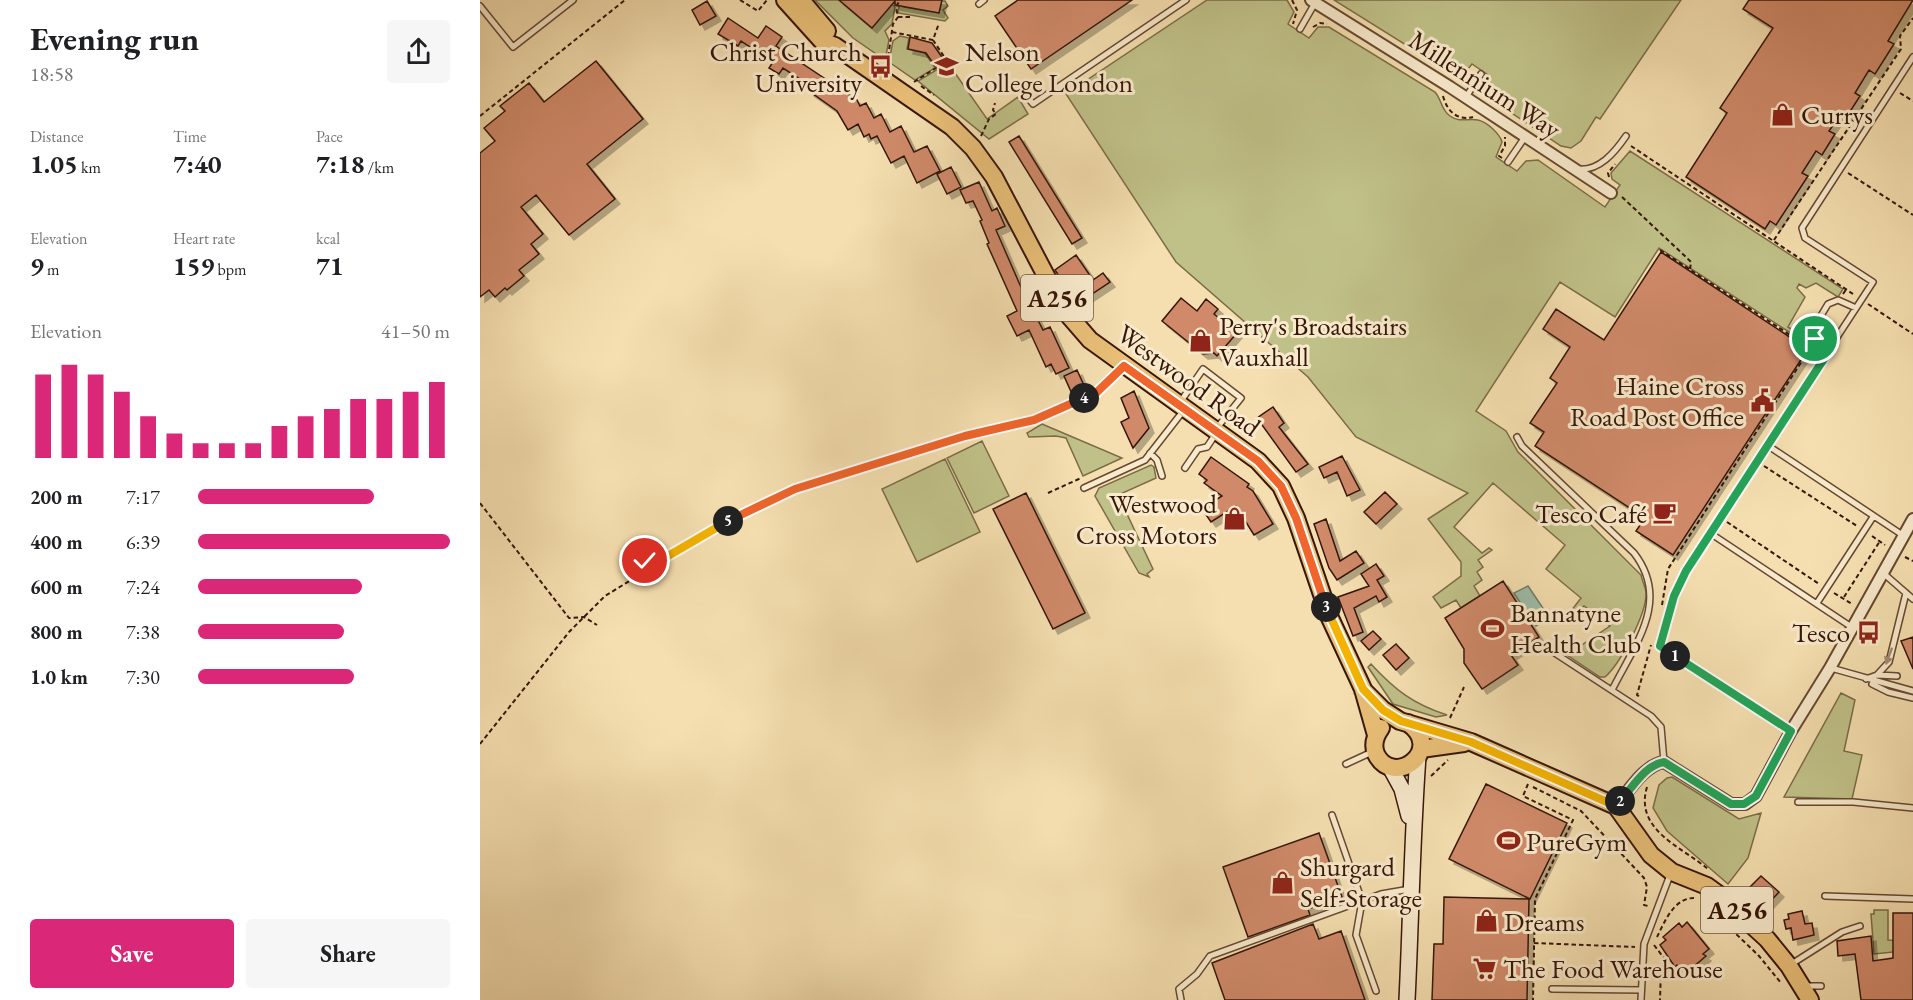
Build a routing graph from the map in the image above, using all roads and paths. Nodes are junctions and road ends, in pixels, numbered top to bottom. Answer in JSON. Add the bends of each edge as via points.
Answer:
{"nodes":[{"id":1,"x":573,"y":0,"type":"edge"},
{"id":2,"x":624,"y":0,"type":"edge"},
{"id":3,"x":740,"y":0,"type":"edge"},
{"id":4,"x":767,"y":0,"type":"edge"},
{"id":5,"x":785,"y":0,"type":"edge"},
{"id":6,"x":801,"y":0,"type":"edge"},
{"id":7,"x":900,"y":0,"type":"edge"},
{"id":8,"x":1186,"y":0,"type":"edge"},
{"id":9,"x":1292,"y":0,"type":"edge"},
{"id":10,"x":1313,"y":2,"type":"edge"},
{"id":11,"x":480,"y":6,"type":"edge"},
{"id":12,"x":898,"y":17,"type":"junction"},
{"id":13,"x":910,"y":17,"type":"dead end"},
{"id":14,"x":1913,"y":18,"type":"edge"},
{"id":15,"x":939,"y":23,"type":"dead end"},
{"id":16,"x":1330,"y":24,"type":"dead end"},
{"id":17,"x":1294,"y":25,"type":"dead end"},
{"id":18,"x":1300,"y":29,"type":"dead end"},
{"id":19,"x":892,"y":32,"type":"junction"},
{"id":20,"x":1308,"y":34,"type":"dead end"},
{"id":21,"x":933,"y":40,"type":"junction"},
{"id":22,"x":835,"y":46,"type":"junction"},
{"id":23,"x":1913,"y":57,"type":"edge"},
{"id":24,"x":887,"y":63,"type":"dead end"},
{"id":25,"x":1481,"y":74,"type":"dead end"},
{"id":26,"x":914,"y":82,"type":"dead end"},
{"id":27,"x":1019,"y":87,"type":"dead end"},
{"id":28,"x":1441,"y":93,"type":"dead end"},
{"id":29,"x":1466,"y":97,"type":"junction"},
{"id":30,"x":995,"y":103,"type":"dead end"},
{"id":31,"x":480,"y":116,"type":"edge"},
{"id":32,"x":1480,"y":118,"type":"dead end"},
{"id":33,"x":1502,"y":133,"type":"dead end"},
{"id":34,"x":1526,"y":136,"type":"junction"},
{"id":35,"x":1626,"y":136,"type":"dead end"},
{"id":36,"x":981,"y":137,"type":"dead end"},
{"id":37,"x":1626,"y":152,"type":"dead end"},
{"id":38,"x":1621,"y":159,"type":"dead end"},
{"id":39,"x":1505,"y":160,"type":"joint"},
{"id":40,"x":1828,"y":160,"type":"junction"},
{"id":41,"x":1573,"y":168,"type":"junction"},
{"id":42,"x":1841,"y":168,"type":"junction"},
{"id":43,"x":1611,"y":180,"type":"dead end"},
{"id":44,"x":1613,"y":192,"type":"joint"},
{"id":45,"x":1913,"y":215,"type":"edge"},
{"id":46,"x":1774,"y":240,"type":"junction"},
{"id":47,"x":1660,"y":250,"type":"dead end"},
{"id":48,"x":1690,"y":270,"type":"junction"},
{"id":49,"x":1847,"y":288,"type":"junction"},
{"id":50,"x":1855,"y":296,"type":"dead end"},
{"id":51,"x":1839,"y":300,"type":"junction"},
{"id":52,"x":1869,"y":305,"type":"dead end"},
{"id":53,"x":1856,"y":308,"type":"junction"},
{"id":54,"x":1913,"y":334,"type":"edge"},
{"id":55,"x":1815,"y":339,"type":"junction"},
{"id":56,"x":1810,"y":348,"type":"junction"},
{"id":57,"x":1829,"y":351,"type":"junction"},
{"id":58,"x":1124,"y":366,"type":"junction"},
{"id":59,"x":1181,"y":407,"type":"junction"},
{"id":60,"x":1216,"y":431,"type":"junction"},
{"id":61,"x":1517,"y":436,"type":"dead end"},
{"id":62,"x":930,"y":441,"type":"dead end"},
{"id":63,"x":1767,"y":445,"type":"junction"},
{"id":64,"x":933,"y":447,"type":"junction"},
{"id":65,"x":1743,"y":452,"type":"junction"},
{"id":66,"x":1150,"y":453,"type":"junction"},
{"id":67,"x":884,"y":456,"type":"dead end"},
{"id":68,"x":886,"y":461,"type":"junction"},
{"id":69,"x":1757,"y":461,"type":"junction"},
{"id":70,"x":1185,"y":468,"type":"dead end"},
{"id":71,"x":1088,"y":475,"type":"dead end"},
{"id":72,"x":1162,"y":476,"type":"dead end"},
{"id":73,"x":1084,"y":488,"type":"dead end"},
{"id":74,"x":1048,"y":493,"type":"dead end"},
{"id":75,"x":480,"y":503,"type":"edge"},
{"id":76,"x":726,"y":516,"type":"dead end"},
{"id":77,"x":1873,"y":516,"type":"junction"},
{"id":78,"x":1720,"y":517,"type":"junction"},
{"id":79,"x":1913,"y":519,"type":"edge"},
{"id":80,"x":729,"y":521,"type":"junction"},
{"id":81,"x":732,"y":526,"type":"dead end"},
{"id":82,"x":1864,"y":531,"type":"junction"},
{"id":83,"x":1710,"y":532,"type":"junction"},
{"id":84,"x":1904,"y":536,"type":"junction"},
{"id":85,"x":1880,"y":541,"type":"junction"},
{"id":86,"x":1894,"y":552,"type":"junction"},
{"id":87,"x":645,"y":561,"type":"dead end"},
{"id":88,"x":1913,"y":561,"type":"edge"},
{"id":89,"x":649,"y":567,"type":"junction"},
{"id":90,"x":1668,"y":569,"type":"dead end"},
{"id":91,"x":1883,"y":573,"type":"junction"},
{"id":92,"x":653,"y":575,"type":"dead end"},
{"id":93,"x":1826,"y":588,"type":"junction"},
{"id":94,"x":1906,"y":593,"type":"junction"},
{"id":95,"x":1844,"y":598,"type":"junction"},
{"id":96,"x":1913,"y":599,"type":"edge"},
{"id":97,"x":1817,"y":603,"type":"junction"},
{"id":98,"x":1861,"y":612,"type":"junction"},
{"id":99,"x":584,"y":617,"type":"junction"},
{"id":100,"x":597,"y":625,"type":"dead end"},
{"id":101,"x":1853,"y":628,"type":"junction"},
{"id":102,"x":1547,"y":648,"type":"dead end"},
{"id":103,"x":1830,"y":668,"type":"junction"},
{"id":104,"x":1877,"y":675,"type":"junction"},
{"id":105,"x":1897,"y":676,"type":"dead end"},
{"id":106,"x":1864,"y":679,"type":"junction"},
{"id":107,"x":1464,"y":687,"type":"dead end"},
{"id":108,"x":1363,"y":689,"type":"junction"},
{"id":109,"x":1612,"y":690,"type":"junction"},
{"id":110,"x":1913,"y":691,"type":"edge"},
{"id":111,"x":1913,"y":698,"type":"edge"},
{"id":112,"x":1450,"y":718,"type":"dead end"},
{"id":113,"x":1404,"y":722,"type":"junction"},
{"id":114,"x":1791,"y":731,"type":"junction"},
{"id":115,"x":1471,"y":742,"type":"junction"},
{"id":116,"x":1375,"y":743,"type":"junction"},
{"id":117,"x":480,"y":744,"type":"edge"},
{"id":118,"x":1420,"y":753,"type":"junction"},
{"id":119,"x":1664,"y":762,"type":"junction"},
{"id":120,"x":1346,"y":764,"type":"dead end"},
{"id":121,"x":1390,"y":767,"type":"junction"},
{"id":122,"x":1518,"y":779,"type":"dead end"},
{"id":123,"x":1528,"y":784,"type":"junction"},
{"id":124,"x":1798,"y":802,"type":"dead end"},
{"id":125,"x":1616,"y":806,"type":"junction"},
{"id":126,"x":1913,"y":808,"type":"edge"},
{"id":127,"x":1332,"y":814,"type":"dead end"},
{"id":128,"x":1412,"y":827,"type":"junction"},
{"id":129,"x":1672,"y":872,"type":"junction"},
{"id":130,"x":1413,"y":888,"type":"junction"},
{"id":131,"x":1825,"y":896,"type":"dead end"},
{"id":132,"x":1913,"y":899,"type":"edge"},
{"id":133,"x":1362,"y":901,"type":"junction"},
{"id":134,"x":1644,"y":905,"type":"dead end"},
{"id":135,"x":1860,"y":927,"type":"dead end"},
{"id":136,"x":1534,"y":944,"type":"junction"},
{"id":137,"x":1635,"y":947,"type":"dead end"},
{"id":138,"x":1789,"y":966,"type":"junction"},
{"id":139,"x":1821,"y":986,"type":"dead end"},
{"id":140,"x":1551,"y":989,"type":"dead end"},
{"id":141,"x":1641,"y":990,"type":"junction"},
{"id":142,"x":1376,"y":991,"type":"dead end"},
{"id":143,"x":1800,"y":992,"type":"edge"},
{"id":144,"x":1181,"y":1000,"type":"edge"},
{"id":145,"x":1407,"y":1000,"type":"edge"},
{"id":146,"x":1533,"y":1000,"type":"edge"},
{"id":147,"x":1641,"y":1000,"type":"edge"},
{"id":148,"x":1660,"y":1000,"type":"edge"}],
"edges":[{"from":1,"to":11,"type":"lane","via":[[513,47]]},
{"from":2,"to":31,"type":"path"},
{"from":3,"to":4,"type":"path","via":[[758,11]]},
{"from":5,"to":22,"type":"main road","number":"A256","via":[[816,35]]},
{"from":6,"to":22,"type":"main road","number":"A256","via":[[830,34]]},
{"from":7,"to":12,"type":"path","via":[[896,8]]},
{"from":8,"to":27,"type":"lane","via":[[1033,104]]},
{"from":9,"to":17,"type":"path","via":[[1297,10],[1291,23]]},
{"from":10,"to":18,"type":"lane"},
{"from":10,"to":29,"type":"street","name":"Millennium Way"},
{"from":12,"to":13,"type":"path"},
{"from":12,"to":19,"type":"path"},
{"from":14,"to":40,"type":"path","via":[[1900,36],[1901,50]]},
{"from":15,"to":21,"type":"path"},
{"from":16,"to":20,"type":"path","via":[[1314,26]]},
{"from":19,"to":21,"type":"path"},
{"from":19,"to":24,"type":"path"},
{"from":21,"to":26,"type":"path","via":[[947,62]]},
{"from":22,"to":58,"type":"main road","name":"Westwood Road","number":"A256","via":[[952,128],[973,148],[994,177],[1064,310],[1090,340]]},
{"from":23,"to":42,"type":"lane"},
{"from":25,"to":29,"type":"lane"},
{"from":28,"to":32,"type":"path","via":[[1453,114]]},
{"from":29,"to":34,"type":"street","name":"Millennium Way"},
{"from":30,"to":36,"type":"path","via":[[996,114],[989,119]]},
{"from":33,"to":39,"type":"path","via":[[1506,143],[1499,156]]},
{"from":34,"to":39,"type":"lane"},
{"from":34,"to":41,"type":"street","name":"Millennium Way"},
{"from":35,"to":41,"type":"lane","name":"Millennium Way","via":[[1603,162],[1584,170]]},
{"from":37,"to":46,"type":"path","via":[[1630,146]]},
{"from":38,"to":43,"type":"path","via":[[1608,172]]},
{"from":40,"to":42,"type":"path"},
{"from":40,"to":46,"type":"path"},
{"from":41,"to":44,"type":"street","name":"Millennium Way"},
{"from":42,"to":45,"type":"path"},
{"from":42,"to":53,"type":"lane","via":[[1802,228],[1802,234],[1873,282]]},
{"from":44,"to":48,"type":"path","via":[[1691,262]]},
{"from":46,"to":49,"type":"path"},
{"from":47,"to":48,"type":"path"},
{"from":48,"to":56,"type":"path"},
{"from":49,"to":50,"type":"path"},
{"from":49,"to":51,"type":"path"},
{"from":51,"to":53,"type":"lane"},
{"from":51,"to":55,"type":"lane","via":[[1828,303],[1811,330]]},
{"from":52,"to":54,"type":"path"},
{"from":53,"to":57,"type":"lane"},
{"from":55,"to":56,"type":"path"},
{"from":55,"to":57,"type":"lane"},
{"from":56,"to":65,"type":"path"},
{"from":57,"to":63,"type":"lane"},
{"from":58,"to":59,"type":"main road","name":"Westwood Road","number":"A256"},
{"from":58,"to":64,"type":"path","via":[[1096,393],[1034,420]]},
{"from":59,"to":60,"type":"main road","name":"Westwood Road","number":"A256"},
{"from":59,"to":60,"type":"lane","via":[[1203,369],[1241,398]]},
{"from":59,"to":66,"type":"lane"},
{"from":60,"to":70,"type":"lane","via":[[1207,447],[1198,449]]},
{"from":60,"to":108,"type":"main road","name":"Westwood Road","number":"A256","via":[[1258,461],[1281,486],[1302,533],[1330,618]]},
{"from":61,"to":109,"type":"lane","via":[[1522,446],[1634,553],[1647,574],[1651,587],[1648,614]]},
{"from":62,"to":64,"type":"path"},
{"from":63,"to":69,"type":"lane"},
{"from":63,"to":77,"type":"lane"},
{"from":64,"to":68,"type":"path"},
{"from":65,"to":69,"type":"path"},
{"from":65,"to":90,"type":"path"},
{"from":66,"to":72,"type":"lane"},
{"from":66,"to":73,"type":"lane","via":[[1145,460]]},
{"from":67,"to":68,"type":"path"},
{"from":68,"to":80,"type":"path","via":[[795,489]]},
{"from":69,"to":78,"type":"lane"},
{"from":69,"to":82,"type":"path"},
{"from":71,"to":74,"type":"path"},
{"from":75,"to":99,"type":"path","via":[[569,618]]},
{"from":76,"to":80,"type":"path"},
{"from":77,"to":82,"type":"lane"},
{"from":77,"to":84,"type":"lane"},
{"from":78,"to":83,"type":"lane"},
{"from":78,"to":93,"type":"path"},
{"from":79,"to":84,"type":"street"},
{"from":80,"to":81,"type":"path"},
{"from":80,"to":89,"type":"path"},
{"from":82,"to":85,"type":"path"},
{"from":82,"to":93,"type":"lane"},
{"from":83,"to":97,"type":"lane"},
{"from":83,"to":114,"type":"lane","via":[[1678,585],[1660,646]]},
{"from":84,"to":86,"type":"street"},
{"from":85,"to":86,"type":"path"},
{"from":85,"to":95,"type":"path"},
{"from":86,"to":88,"type":"path"},
{"from":86,"to":91,"type":"street"},
{"from":87,"to":89,"type":"path"},
{"from":89,"to":92,"type":"path"},
{"from":89,"to":99,"type":"path","via":[[605,596]]},
{"from":91,"to":94,"type":"lane"},
{"from":91,"to":98,"type":"street"},
{"from":93,"to":95,"type":"path"},
{"from":93,"to":97,"type":"lane"},
{"from":94,"to":96,"type":"lane"},
{"from":94,"to":104,"type":"lane","one_way":true,"via":[[1889,662]]},
{"from":95,"to":98,"type":"path"},
{"from":97,"to":101,"type":"lane"},
{"from":98,"to":101,"type":"street"},
{"from":99,"to":100,"type":"path"},
{"from":99,"to":117,"type":"path"},
{"from":101,"to":103,"type":"street"},
{"from":102,"to":109,"type":"lane"},
{"from":103,"to":106,"type":"lane"},
{"from":103,"to":114,"type":"street"},
{"from":104,"to":105,"type":"lane"},
{"from":104,"to":106,"type":"lane"},
{"from":106,"to":110,"type":"lane"},
{"from":106,"to":111,"type":"lane","via":[[1888,692]]},
{"from":107,"to":112,"type":"path"},
{"from":108,"to":113,"type":"main road","name":"Westwood Road","number":"A256","via":[[1383,710]]},
{"from":108,"to":116,"type":"main road","name":"Westwood Road","number":"A256"},
{"from":109,"to":119,"type":"lane","via":[[1661,727]]},
{"from":113,"to":115,"type":"main road","name":"Westwood Road","number":"A256"},
{"from":113,"to":116,"type":"main road","via":[[1386,724]]},
{"from":113,"to":118,"type":"main road","name":"Westwood Road","number":"A256","via":[[1419,734]]},
{"from":114,"to":119,"type":"street","via":[[1756,796],[1744,804],[1731,804]]},
{"from":115,"to":118,"type":"main road"},
{"from":115,"to":125,"type":"main road","name":"Westwood Road","number":"A256"},
{"from":116,"to":120,"type":"lane"},
{"from":116,"to":121,"type":"main road","name":"Westwood Road","number":"A256","via":[[1378,758]]},
{"from":118,"to":121,"type":"main road","via":[[1406,766]]},
{"from":118,"to":128,"type":"street"},
{"from":119,"to":125,"type":"street","via":[[1648,769]]},
{"from":121,"to":128,"type":"street","via":[[1402,789]]},
{"from":122,"to":123,"type":"path"},
{"from":123,"to":134,"type":"path","via":[[1581,811],[1644,878]]},
{"from":123,"to":136,"type":"path","via":[[1523,796],[1573,820],[1535,899]]},
{"from":124,"to":126,"type":"lane"},
{"from":125,"to":129,"type":"main road","number":"A256","via":[[1651,855]]},
{"from":127,"to":133,"type":"lane"},
{"from":128,"to":130,"type":"street"},
{"from":129,"to":138,"type":"main road","number":"A256","via":[[1718,894],[1767,939]]},
{"from":129,"to":141,"type":"lane","via":[[1647,931]]},
{"from":130,"to":133,"type":"lane"},
{"from":130,"to":145,"type":"street"},
{"from":131,"to":132,"type":"lane"},
{"from":133,"to":142,"type":"lane","via":[[1356,935]]},
{"from":133,"to":144,"type":"lane","via":[[1210,956],[1179,989]]},
{"from":135,"to":138,"type":"lane","via":[[1842,932]]},
{"from":136,"to":137,"type":"path"},
{"from":136,"to":146,"type":"path"},
{"from":138,"to":143,"type":"main road","number":"A256"},
{"from":139,"to":143,"type":"lane"},
{"from":140,"to":141,"type":"lane"},
{"from":141,"to":147,"type":"lane"},
{"from":143,"to":148,"type":"path","via":[[1700,900],[1684,898],[1670,914],[1654,946],[1667,962],[1660,969]]}]}
